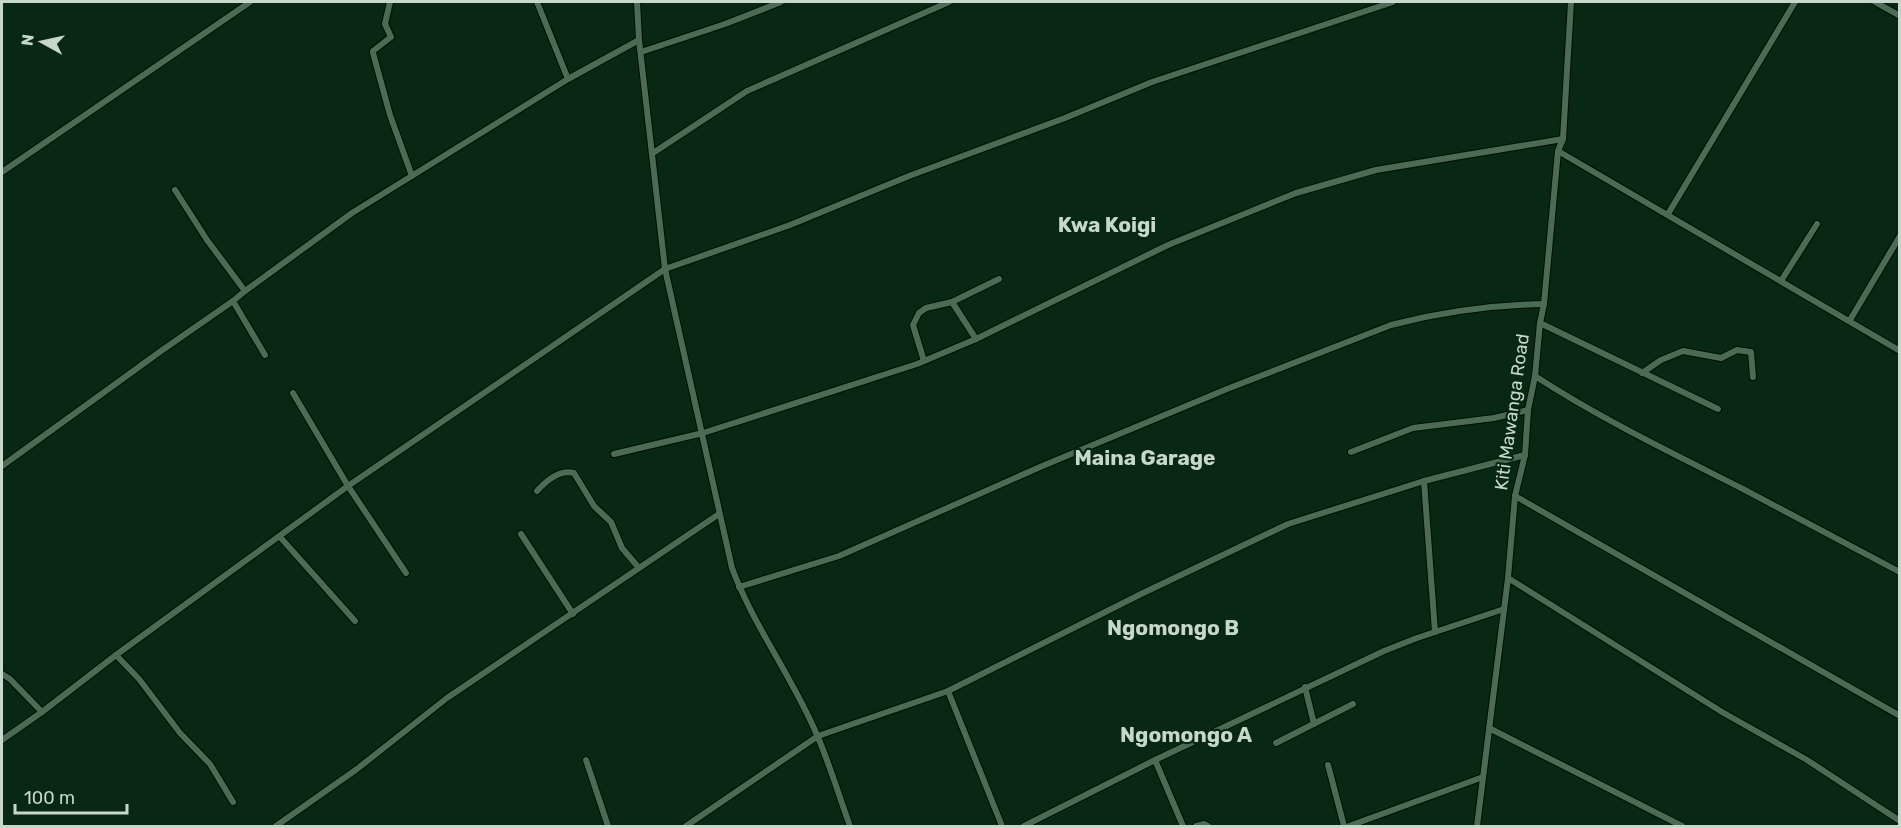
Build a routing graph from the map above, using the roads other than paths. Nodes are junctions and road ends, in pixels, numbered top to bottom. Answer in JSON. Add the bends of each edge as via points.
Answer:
{"nodes":[{"id":1,"x":250,"y":2,"type":"edge"},
{"id":2,"x":390,"y":2,"type":"edge"},
{"id":3,"x":537,"y":2,"type":"edge"},
{"id":4,"x":637,"y":2,"type":"edge"},
{"id":5,"x":781,"y":2,"type":"edge"},
{"id":6,"x":949,"y":2,"type":"edge"},
{"id":7,"x":1393,"y":2,"type":"edge"},
{"id":8,"x":1571,"y":2,"type":"edge"},
{"id":9,"x":1795,"y":2,"type":"edge"},
{"id":10,"x":1875,"y":2,"type":"edge"},
{"id":11,"x":1899,"y":16,"type":"edge"},
{"id":12,"x":639,"y":40,"type":"junction"},
{"id":13,"x":641,"y":52,"type":"junction"},
{"id":14,"x":568,"y":79,"type":"junction"},
{"id":15,"x":1563,"y":139,"type":"junction"},
{"id":16,"x":1558,"y":151,"type":"junction"},
{"id":17,"x":653,"y":153,"type":"junction"},
{"id":18,"x":2,"y":172,"type":"edge"},
{"id":19,"x":412,"y":176,"type":"junction"},
{"id":20,"x":175,"y":190,"type":"dead end"},
{"id":21,"x":1668,"y":214,"type":"junction"},
{"id":22,"x":1816,"y":224,"type":"dead end"},
{"id":23,"x":1899,"y":236,"type":"edge"},
{"id":24,"x":665,"y":269,"type":"junction"},
{"id":25,"x":999,"y":279,"type":"dead end"},
{"id":26,"x":1780,"y":281,"type":"junction"},
{"id":27,"x":245,"y":291,"type":"junction"},
{"id":28,"x":233,"y":302,"type":"junction"},
{"id":29,"x":952,"y":303,"type":"junction"},
{"id":30,"x":1544,"y":304,"type":"junction"},
{"id":31,"x":1850,"y":320,"type":"junction"},
{"id":32,"x":1540,"y":323,"type":"junction"},
{"id":33,"x":976,"y":339,"type":"junction"},
{"id":34,"x":1899,"y":351,"type":"edge"},
{"id":35,"x":265,"y":355,"type":"dead end"},
{"id":36,"x":924,"y":361,"type":"junction"},
{"id":37,"x":1642,"y":372,"type":"junction"},
{"id":38,"x":1535,"y":376,"type":"junction"},
{"id":39,"x":1753,"y":377,"type":"dead end"},
{"id":40,"x":293,"y":393,"type":"dead end"},
{"id":41,"x":1528,"y":410,"type":"junction"},
{"id":42,"x":1718,"y":410,"type":"dead end"},
{"id":43,"x":703,"y":433,"type":"junction"},
{"id":44,"x":1351,"y":452,"type":"dead end"},
{"id":45,"x":614,"y":454,"type":"dead end"},
{"id":46,"x":1525,"y":455,"type":"junction"},
{"id":47,"x":2,"y":466,"type":"edge"},
{"id":48,"x":1424,"y":481,"type":"junction"},
{"id":49,"x":348,"y":486,"type":"junction"},
{"id":50,"x":537,"y":491,"type":"dead end"},
{"id":51,"x":1515,"y":496,"type":"junction"},
{"id":52,"x":719,"y":514,"type":"junction"},
{"id":53,"x":521,"y":534,"type":"dead end"},
{"id":54,"x":280,"y":537,"type":"junction"},
{"id":55,"x":639,"y":568,"type":"junction"},
{"id":56,"x":1899,"y":572,"type":"edge"},
{"id":57,"x":406,"y":573,"type":"dead end"},
{"id":58,"x":1508,"y":578,"type":"junction"},
{"id":59,"x":739,"y":587,"type":"junction"},
{"id":60,"x":1504,"y":609,"type":"junction"},
{"id":61,"x":573,"y":615,"type":"junction"},
{"id":62,"x":355,"y":621,"type":"dead end"},
{"id":63,"x":1435,"y":632,"type":"junction"},
{"id":64,"x":116,"y":655,"type":"junction"},
{"id":65,"x":2,"y":674,"type":"edge"},
{"id":66,"x":1305,"y":687,"type":"junction"},
{"id":67,"x":948,"y":691,"type":"junction"},
{"id":68,"x":1353,"y":704,"type":"dead end"},
{"id":69,"x":42,"y":712,"type":"junction"},
{"id":70,"x":1899,"y":716,"type":"edge"},
{"id":71,"x":1314,"y":724,"type":"junction"},
{"id":72,"x":1489,"y":728,"type":"junction"},
{"id":73,"x":818,"y":736,"type":"junction"},
{"id":74,"x":2,"y":740,"type":"edge"},
{"id":75,"x":1276,"y":743,"type":"dead end"},
{"id":76,"x":586,"y":760,"type":"dead end"},
{"id":77,"x":1155,"y":760,"type":"junction"},
{"id":78,"x":1328,"y":765,"type":"dead end"},
{"id":79,"x":1483,"y":777,"type":"junction"},
{"id":80,"x":233,"y":802,"type":"dead end"},
{"id":81,"x":1899,"y":821,"type":"edge"},
{"id":82,"x":276,"y":826,"type":"edge"},
{"id":83,"x":608,"y":826,"type":"edge"},
{"id":84,"x":686,"y":826,"type":"edge"},
{"id":85,"x":850,"y":826,"type":"edge"},
{"id":86,"x":1002,"y":826,"type":"edge"},
{"id":87,"x":1024,"y":826,"type":"edge"},
{"id":88,"x":1183,"y":826,"type":"edge"},
{"id":89,"x":1196,"y":826,"type":"edge"},
{"id":90,"x":1208,"y":826,"type":"edge"},
{"id":91,"x":1344,"y":826,"type":"edge"},
{"id":92,"x":1349,"y":826,"type":"edge"},
{"id":93,"x":1477,"y":826,"type":"edge"},
{"id":94,"x":1682,"y":826,"type":"edge"}],
"edges":[{"from":1,"to":18,"type":"street"},
{"from":2,"to":19,"type":"street","via":[[385,24],[390,39],[373,53]]},
{"from":3,"to":14,"type":"street"},
{"from":4,"to":12,"type":"street"},
{"from":5,"to":13,"type":"street"},
{"from":6,"to":17,"type":"street","via":[[747,91]]},
{"from":7,"to":24,"type":"street","via":[[1152,82],[790,225]]},
{"from":8,"to":15,"type":"street","name":"Kiti Mawanga Road"},
{"from":9,"to":21,"type":"street"},
{"from":10,"to":11,"type":"street"},
{"from":12,"to":13,"type":"street"},
{"from":12,"to":14,"type":"street"},
{"from":13,"to":17,"type":"street"},
{"from":14,"to":19,"type":"street"},
{"from":15,"to":16,"type":"street","name":"Kiti Mawanga Road"},
{"from":15,"to":33,"type":"street","via":[[1376,170],[1296,193],[1168,245]]},
{"from":16,"to":21,"type":"street"},
{"from":16,"to":30,"type":"street","name":"Kiti Mawanga Road"},
{"from":17,"to":24,"type":"street"},
{"from":19,"to":27,"type":"street","via":[[352,213]]},
{"from":20,"to":27,"type":"street"},
{"from":21,"to":26,"type":"street"},
{"from":22,"to":26,"type":"street"},
{"from":23,"to":31,"type":"street"},
{"from":24,"to":43,"type":"street"},
{"from":24,"to":49,"type":"street"},
{"from":25,"to":29,"type":"street"},
{"from":26,"to":31,"type":"street"},
{"from":27,"to":28,"type":"street"},
{"from":28,"to":35,"type":"street"},
{"from":28,"to":47,"type":"street"},
{"from":29,"to":33,"type":"street"},
{"from":29,"to":36,"type":"street","via":[[926,309],[915,320],[913,325]]},
{"from":30,"to":32,"type":"street","name":"Kiti Mawanga Road"},
{"from":30,"to":59,"type":"street","via":[[1499,305],[1391,326],[1227,388],[839,556]]},
{"from":31,"to":34,"type":"street"},
{"from":32,"to":37,"type":"street"},
{"from":32,"to":38,"type":"street","name":"Kiti Mawanga Road"},
{"from":33,"to":36,"type":"street"},
{"from":36,"to":43,"type":"street"},
{"from":37,"to":39,"type":"street","via":[[1683,351],[1721,358],[1737,350],[1751,352]]},
{"from":37,"to":42,"type":"street"},
{"from":38,"to":41,"type":"street","name":"Kiti Mawanga Road"},
{"from":38,"to":56,"type":"street","via":[[1571,400]]},
{"from":40,"to":49,"type":"street"},
{"from":41,"to":44,"type":"street","via":[[1413,428]]},
{"from":41,"to":46,"type":"street","name":"Kiti Mawanga Road"},
{"from":43,"to":45,"type":"street"},
{"from":43,"to":52,"type":"street"},
{"from":46,"to":48,"type":"street"},
{"from":46,"to":51,"type":"street","name":"Kiti Mawanga Road"},
{"from":48,"to":63,"type":"street"},
{"from":48,"to":67,"type":"street","via":[[1288,524]]},
{"from":49,"to":54,"type":"street"},
{"from":49,"to":57,"type":"street"},
{"from":50,"to":55,"type":"street","via":[[558,474],[574,473]]},
{"from":51,"to":58,"type":"street","name":"Kiti Mawanga Road"},
{"from":51,"to":70,"type":"street"},
{"from":52,"to":55,"type":"street"},
{"from":52,"to":59,"type":"street"},
{"from":53,"to":61,"type":"street"},
{"from":54,"to":62,"type":"street"},
{"from":54,"to":64,"type":"street"},
{"from":55,"to":61,"type":"street"},
{"from":58,"to":60,"type":"street","name":"Kiti Mawanga Road"},
{"from":58,"to":81,"type":"street"},
{"from":59,"to":73,"type":"street"},
{"from":60,"to":63,"type":"street"},
{"from":60,"to":72,"type":"street","name":"Kiti Mawanga Road"},
{"from":61,"to":82,"type":"street","via":[[447,698]]},
{"from":63,"to":66,"type":"street"},
{"from":64,"to":69,"type":"street"},
{"from":64,"to":80,"type":"street","via":[[210,764]]},
{"from":65,"to":69,"type":"street"},
{"from":66,"to":71,"type":"street"},
{"from":66,"to":77,"type":"street"},
{"from":67,"to":73,"type":"street"},
{"from":67,"to":86,"type":"street"},
{"from":68,"to":71,"type":"street"},
{"from":69,"to":74,"type":"street"},
{"from":71,"to":75,"type":"street"},
{"from":72,"to":79,"type":"street","name":"Kiti Mawanga Road"},
{"from":72,"to":94,"type":"street"},
{"from":73,"to":84,"type":"street"},
{"from":73,"to":85,"type":"street"},
{"from":76,"to":83,"type":"street"},
{"from":77,"to":87,"type":"street"},
{"from":77,"to":88,"type":"street"},
{"from":78,"to":91,"type":"street"},
{"from":79,"to":92,"type":"street"},
{"from":79,"to":93,"type":"street","name":"Kiti Mawanga Road"},
{"from":89,"to":90,"type":"street"}]}
